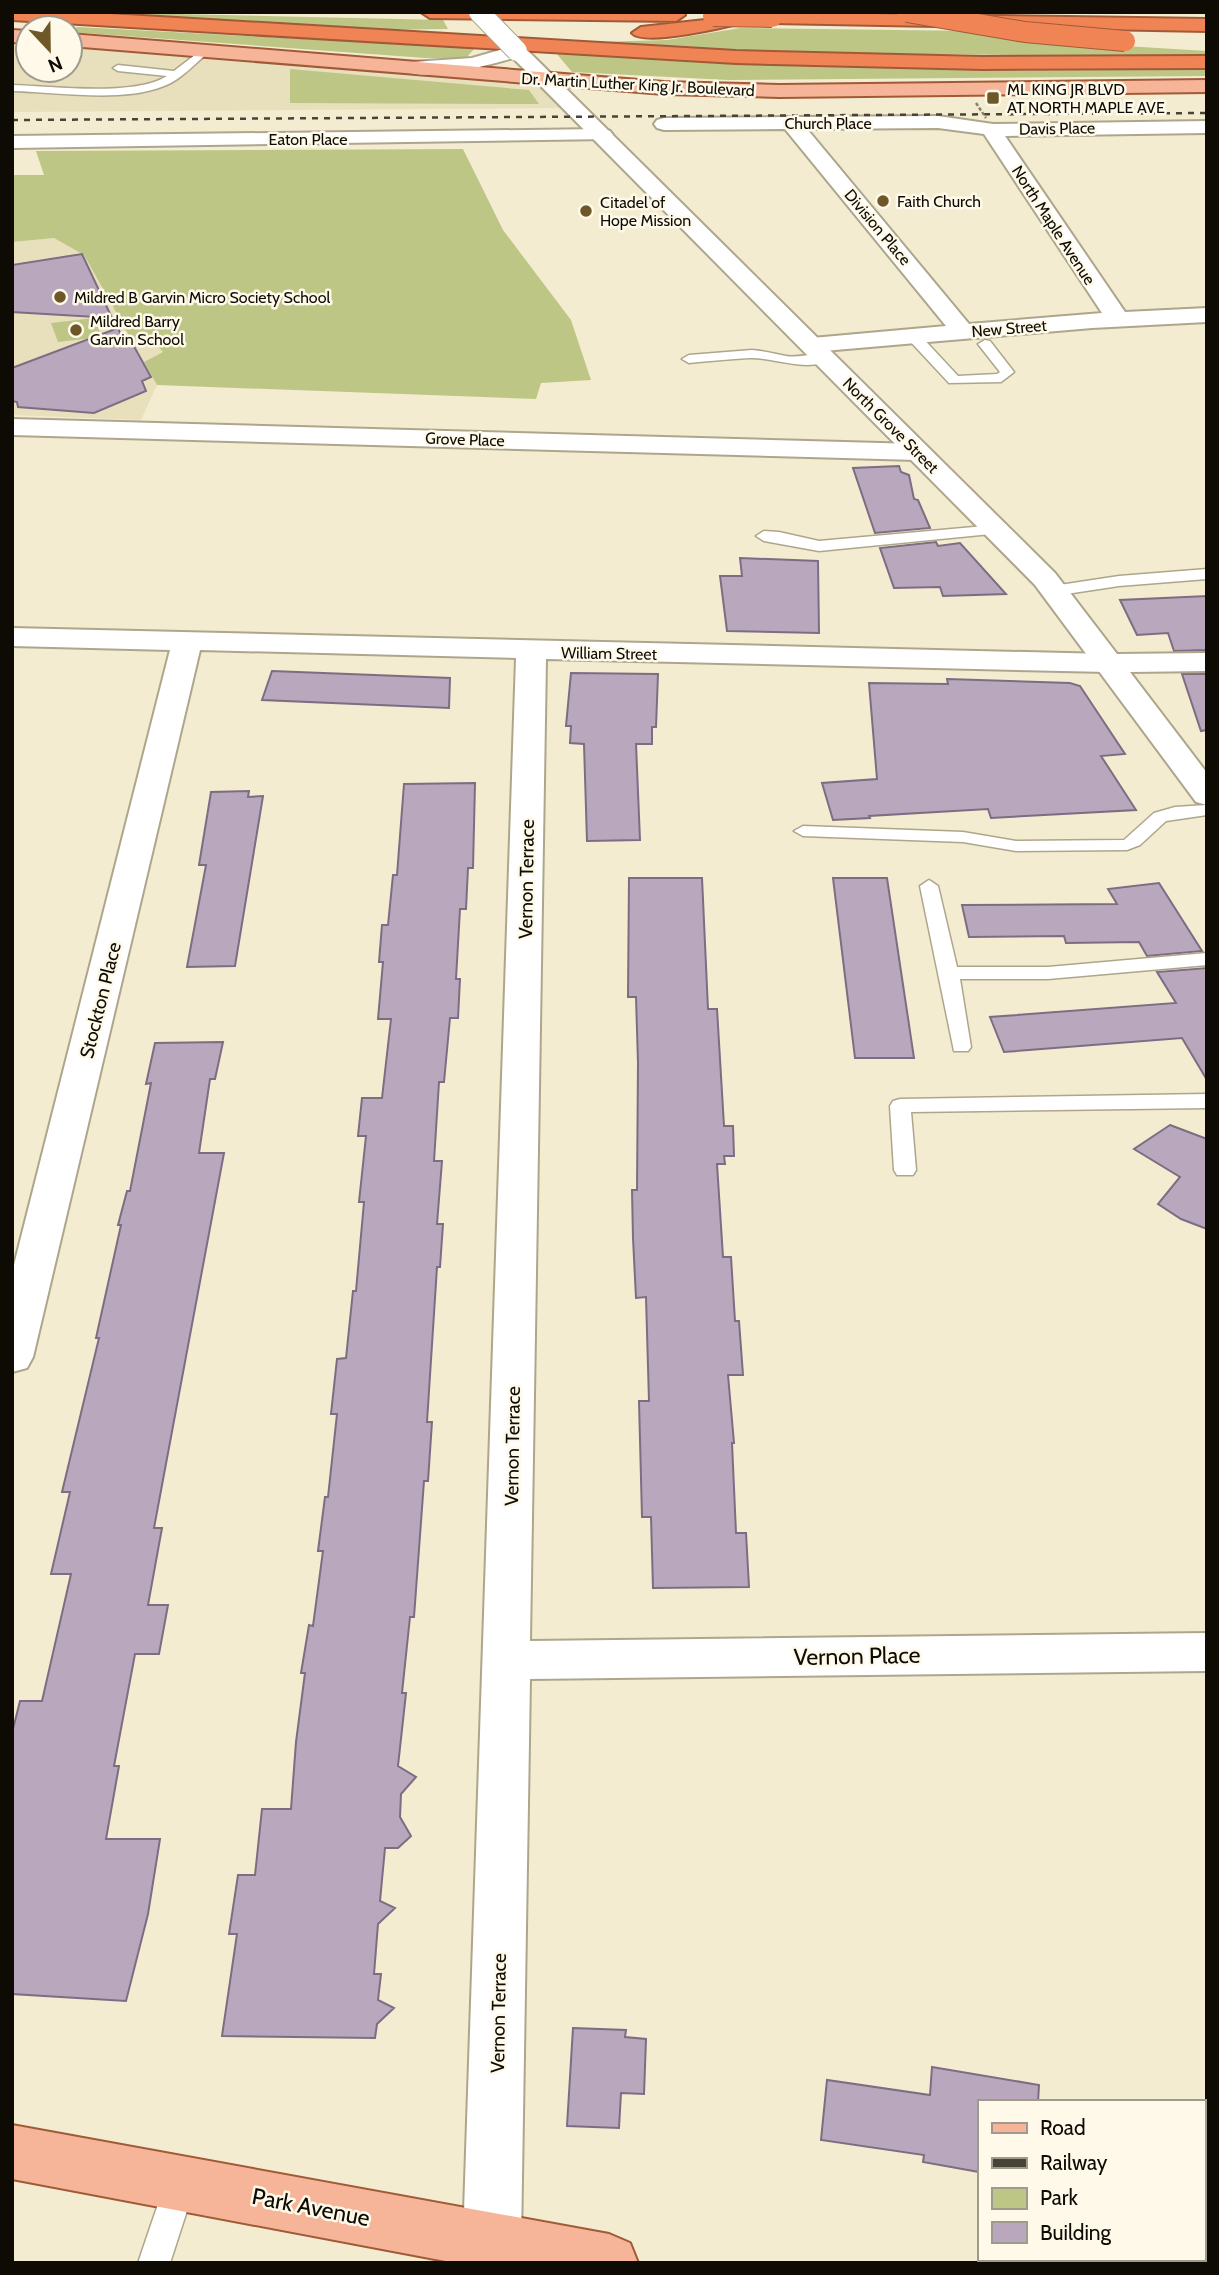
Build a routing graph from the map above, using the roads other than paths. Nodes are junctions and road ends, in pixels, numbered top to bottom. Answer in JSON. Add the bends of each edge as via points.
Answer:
{"nodes":[{"id":1,"x":430,"y":12,"type":"edge"},
{"id":2,"x":479,"y":12,"type":"edge"},
{"id":3,"x":907,"y":12,"type":"edge"},
{"id":4,"x":12,"y":14,"type":"edge"},
{"id":5,"x":767,"y":15,"type":"edge"},
{"id":6,"x":1207,"y":25,"type":"edge"},
{"id":7,"x":261,"y":28,"type":"junction"},
{"id":8,"x":84,"y":41,"type":"edge"},
{"id":9,"x":1207,"y":43,"type":"edge"},
{"id":10,"x":204,"y":51,"type":"junction"},
{"id":11,"x":517,"y":51,"type":"junction"},
{"id":12,"x":1207,"y":62,"type":"edge"},
{"id":13,"x":118,"y":68,"type":"dead end"},
{"id":14,"x":410,"y":68,"type":"junction"},
{"id":15,"x":175,"y":74,"type":"junction"},
{"id":16,"x":546,"y":80,"type":"junction"},
{"id":17,"x":1207,"y":86,"type":"edge"},
{"id":18,"x":12,"y":88,"type":"edge"},
{"id":19,"x":791,"y":123,"type":"junction"},
{"id":20,"x":664,"y":124,"type":"dead end"},
{"id":21,"x":988,"y":124,"type":"junction"},
{"id":22,"x":1207,"y":127,"type":"edge"},
{"id":23,"x":603,"y":135,"type":"junction"},
{"id":24,"x":12,"y":142,"type":"edge"},
{"id":25,"x":1207,"y":315,"type":"edge"},
{"id":26,"x":1118,"y":320,"type":"junction"},
{"id":27,"x":963,"y":332,"type":"junction"},
{"id":28,"x":912,"y":336,"type":"junction"},
{"id":29,"x":985,"y":344,"type":"dead end"},
{"id":30,"x":819,"y":351,"type":"junction"},
{"id":31,"x":689,"y":359,"type":"dead end"},
{"id":32,"x":12,"y":427,"type":"edge"},
{"id":33,"x":917,"y":452,"type":"junction"},
{"id":34,"x":996,"y":530,"type":"junction"},
{"id":35,"x":764,"y":537,"type":"dead end"},
{"id":36,"x":1207,"y":573,"type":"edge"},
{"id":37,"x":1053,"y":590,"type":"junction"},
{"id":38,"x":12,"y":637,"type":"edge"},
{"id":39,"x":187,"y":643,"type":"junction"},
{"id":40,"x":531,"y":651,"type":"junction"},
{"id":41,"x":1207,"y":662,"type":"edge"},
{"id":42,"x":1107,"y":663,"type":"junction"},
{"id":43,"x":1207,"y":795,"type":"edge"},
{"id":44,"x":1207,"y":810,"type":"edge"},
{"id":45,"x":803,"y":831,"type":"dead end"},
{"id":46,"x":929,"y":886,"type":"dead end"},
{"id":47,"x":1207,"y":959,"type":"edge"},
{"id":48,"x":949,"y":973,"type":"junction"},
{"id":49,"x":961,"y":1047,"type":"dead end"},
{"id":50,"x":1207,"y":1101,"type":"edge"},
{"id":51,"x":905,"y":1170,"type":"dead end"},
{"id":52,"x":12,"y":1357,"type":"edge"},
{"id":53,"x":1207,"y":1652,"type":"edge"},
{"id":54,"x":507,"y":1660,"type":"junction"},
{"id":55,"x":12,"y":2152,"type":"edge"},
{"id":56,"x":180,"y":2183,"type":"junction"},
{"id":57,"x":492,"y":2241,"type":"junction"},
{"id":58,"x":154,"y":2263,"type":"edge"},
{"id":59,"x":609,"y":2263,"type":"edge"}],
"edges":[{"from":1,"to":5,"type":"highway","bridge":true},
{"from":2,"to":11,"type":"street","name":"North Grove Street","bridge":true},
{"from":3,"to":9,"type":"highway","bridge":true,"via":[[1025,32]]},
{"from":4,"to":7,"type":"highway"},
{"from":5,"to":6,"type":"highway"},
{"from":5,"to":7,"type":"highway","via":[[628,34]]},
{"from":7,"to":12,"type":"highway","via":[[758,58]]},
{"from":8,"to":10,"type":"main road","name":"Dr. Martin Luther King Jr. Boulevard"},
{"from":10,"to":14,"type":"main road","name":"Dr. Martin Luther King Jr. Boulevard"},
{"from":10,"to":15,"type":"lane"},
{"from":11,"to":14,"type":"street","via":[[473,64]]},
{"from":11,"to":16,"type":"street","name":"North Grove Street"},
{"from":13,"to":15,"type":"lane"},
{"from":14,"to":16,"type":"main road","name":"Dr. Martin Luther King Jr. Boulevard"},
{"from":15,"to":18,"type":"lane","via":[[149,88]]},
{"from":16,"to":17,"type":"main road","name":"Dr. Martin Luther King Jr. Boulevard","via":[[742,91]]},
{"from":16,"to":23,"type":"street","name":"North Grove Street"},
{"from":19,"to":20,"type":"street","name":"Church Place"},
{"from":19,"to":21,"type":"street","name":"Church Place"},
{"from":19,"to":27,"type":"street","name":"Division Place"},
{"from":21,"to":22,"type":"street","name":"Davis Place"},
{"from":21,"to":26,"type":"street","name":"North Maple Avenue"},
{"from":23,"to":24,"type":"street","name":"Eaton Place"},
{"from":23,"to":30,"type":"street","name":"North Grove Street"},
{"from":25,"to":26,"type":"street","name":"New Street"},
{"from":26,"to":27,"type":"street","name":"New Street"},
{"from":27,"to":28,"type":"street","name":"New Street"},
{"from":28,"to":29,"type":"lane","via":[[954,380],[1006,375]]},
{"from":28,"to":30,"type":"street","name":"New Street"},
{"from":30,"to":31,"type":"lane","via":[[786,361],[752,354]]},
{"from":30,"to":33,"type":"street","name":"North Grove Street"},
{"from":32,"to":33,"type":"street","name":"Grove Place"},
{"from":33,"to":34,"type":"street","name":"North Grove Street"},
{"from":34,"to":35,"type":"lane","via":[[819,546]]},
{"from":34,"to":37,"type":"street","name":"North Grove Street"},
{"from":36,"to":37,"type":"lane"},
{"from":37,"to":42,"type":"street","name":"North Grove Street"},
{"from":38,"to":39,"type":"street","name":"William Street"},
{"from":39,"to":40,"type":"street","name":"William Street"},
{"from":39,"to":52,"type":"street","name":"Stockton Place"},
{"from":40,"to":42,"type":"street","name":"William Street"},
{"from":40,"to":54,"type":"street","name":"Vernon Terrace"},
{"from":41,"to":42,"type":"street","name":"William Street"},
{"from":42,"to":43,"type":"street","name":"North Grove Street"},
{"from":44,"to":45,"type":"lane","via":[[1167,814],[1127,845],[1016,846],[963,837]]},
{"from":46,"to":48,"type":"lane"},
{"from":47,"to":48,"type":"lane","via":[[1048,974]]},
{"from":48,"to":49,"type":"lane"},
{"from":50,"to":51,"type":"lane","via":[[900,1106]]},
{"from":53,"to":54,"type":"street","name":"Vernon Place"},
{"from":54,"to":57,"type":"street","name":"Vernon Terrace"},
{"from":55,"to":56,"type":"main road","name":"Park Avenue"},
{"from":56,"to":57,"type":"main road","name":"Park Avenue"},
{"from":56,"to":58,"type":"lane"},
{"from":57,"to":59,"type":"main road","name":"Park Avenue"}]}
